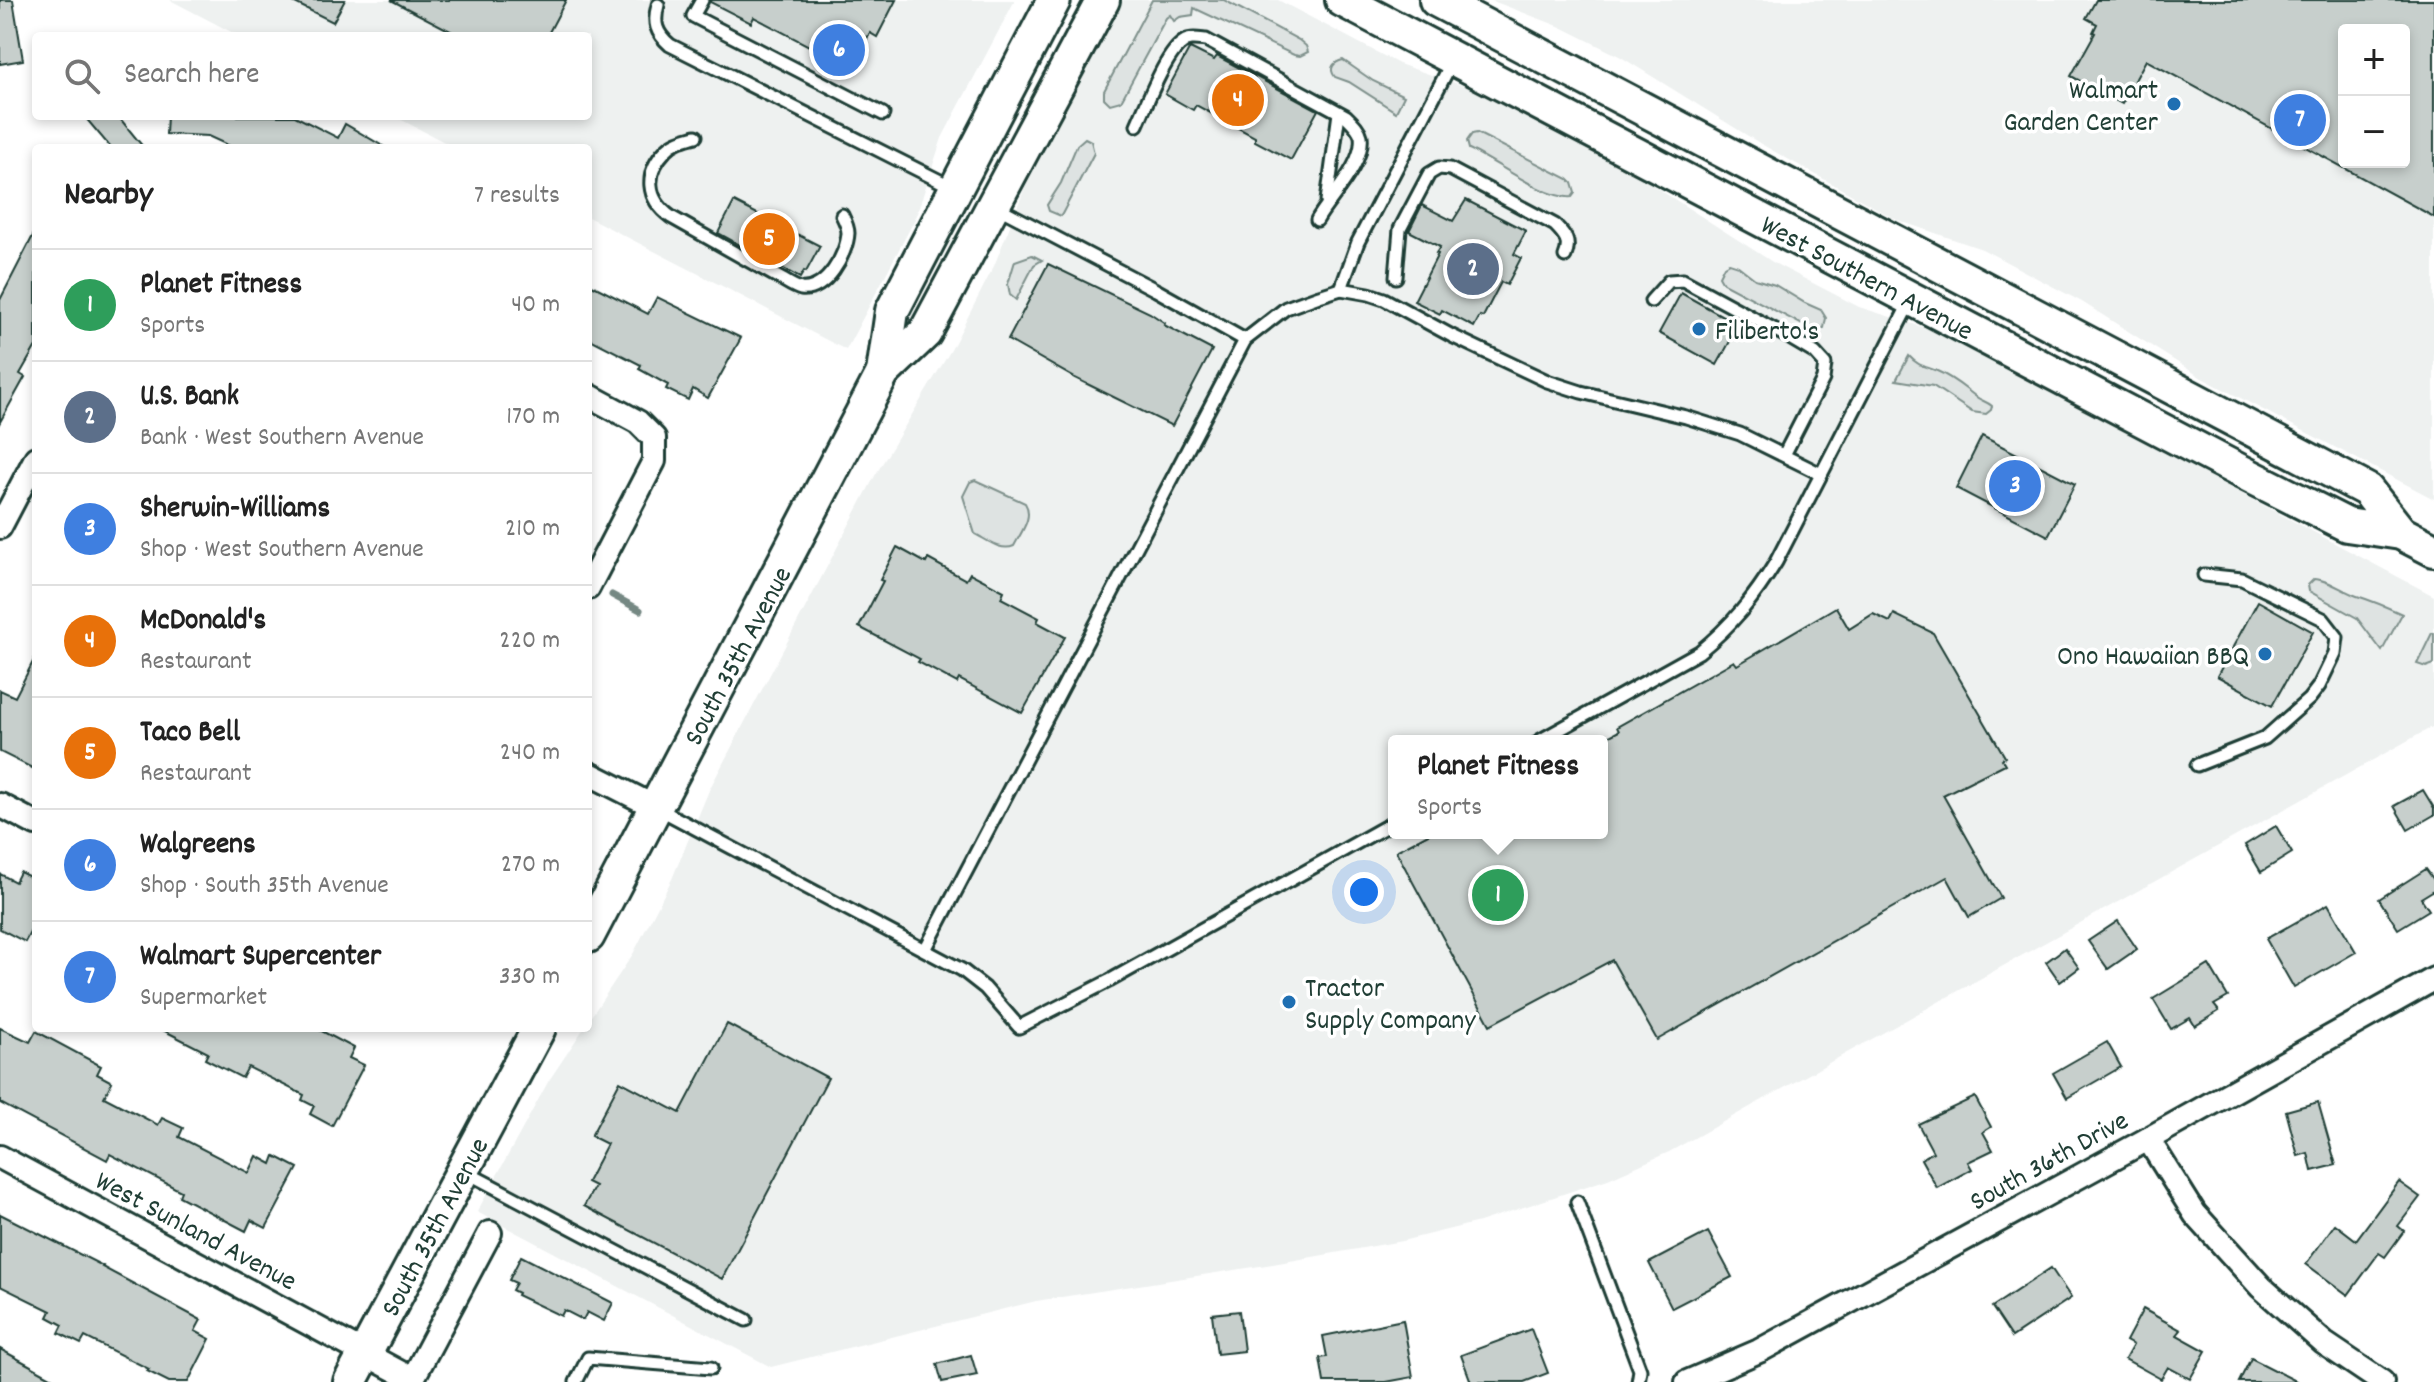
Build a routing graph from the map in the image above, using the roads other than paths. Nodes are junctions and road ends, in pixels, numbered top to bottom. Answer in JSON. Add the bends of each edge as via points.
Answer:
{"nodes":[{"id":1,"x":702,"y":0,"type":"edge"},
{"id":2,"x":1054,"y":0,"type":"edge"},
{"id":3,"x":1103,"y":0,"type":"edge"},
{"id":4,"x":1342,"y":0,"type":"edge"},
{"id":5,"x":1436,"y":0,"type":"edge"},
{"id":6,"x":658,"y":5,"type":"dead end"},
{"id":7,"x":1454,"y":59,"type":"junction"},
{"id":8,"x":1339,"y":113,"type":"junction"},
{"id":9,"x":883,"y":114,"type":"dead end"},
{"id":10,"x":1137,"y":125,"type":"dead end"},
{"id":11,"x":696,"y":136,"type":"dead end"},
{"id":12,"x":955,"y":188,"type":"junction"},
{"id":13,"x":1327,"y":202,"type":"junction"},
{"id":14,"x":993,"y":205,"type":"junction"},
{"id":15,"x":842,"y":215,"type":"dead end"},
{"id":16,"x":1317,"y":220,"type":"dead end"},
{"id":17,"x":1565,"y":256,"type":"dead end"},
{"id":18,"x":1396,"y":277,"type":"dead end"},
{"id":19,"x":1341,"y":289,"type":"junction"},
{"id":20,"x":1912,"y":299,"type":"junction"},
{"id":21,"x":1651,"y":301,"type":"dead end"},
{"id":22,"x":1245,"y":340,"type":"junction"},
{"id":23,"x":883,"y":373,"type":"junction"},
{"id":24,"x":592,"y":397,"type":"edge"},
{"id":25,"x":1784,"y":455,"type":"junction"},
{"id":26,"x":32,"y":474,"type":"edge"},
{"id":27,"x":1821,"y":474,"type":"junction"},
{"id":28,"x":0,"y":527,"type":"edge"},
{"id":29,"x":2401,"y":533,"type":"junction"},
{"id":30,"x":2434,"y":550,"type":"edge"},
{"id":31,"x":2204,"y":575,"type":"dead end"},
{"id":32,"x":592,"y":580,"type":"edge"},
{"id":33,"x":1550,"y":735,"type":"edge"},
{"id":34,"x":2197,"y":765,"type":"dead end"},
{"id":35,"x":592,"y":775,"type":"edge"},
{"id":36,"x":0,"y":805,"type":"edge"},
{"id":37,"x":657,"y":808,"type":"junction"},
{"id":38,"x":32,"y":822,"type":"edge"},
{"id":39,"x":1388,"y":825,"type":"edge"},
{"id":40,"x":592,"y":929,"type":"edge"},
{"id":41,"x":926,"y":948,"type":"junction"},
{"id":42,"x":2434,"y":979,"type":"edge"},
{"id":43,"x":537,"y":1032,"type":"edge"},
{"id":44,"x":2148,"y":1139,"type":"junction"},
{"id":45,"x":0,"y":1157,"type":"edge"},
{"id":46,"x":463,"y":1170,"type":"junction"},
{"id":47,"x":1577,"y":1202,"type":"dead end"},
{"id":48,"x":490,"y":1233,"type":"dead end"},
{"id":49,"x":746,"y":1320,"type":"dead end"},
{"id":50,"x":365,"y":1354,"type":"junction"},
{"id":51,"x":711,"y":1368,"type":"dead end"},
{"id":52,"x":412,"y":1381,"type":"edge"},
{"id":53,"x":350,"y":1382,"type":"edge"},
{"id":54,"x":576,"y":1382,"type":"edge"},
{"id":55,"x":1638,"y":1382,"type":"edge"},
{"id":56,"x":1687,"y":1382,"type":"edge"},
{"id":57,"x":2382,"y":1382,"type":"edge"}],
"edges":[{"from":1,"to":9,"type":"lane","via":[[693,16]]},
{"from":2,"to":12,"type":"main road","name":"South 35th Avenue"},
{"from":3,"to":14,"type":"main road","name":"South 35th Avenue"},
{"from":4,"to":7,"type":"main road","name":"West Southern Avenue"},
{"from":5,"to":29,"type":"main road","name":"West Southern Avenue","via":[[2367,490]]},
{"from":6,"to":12,"type":"lane","via":[[655,25],[670,45]]},
{"from":7,"to":19,"type":"lane","via":[[1358,242]]},
{"from":7,"to":20,"type":"main road","name":"West Southern Avenue"},
{"from":8,"to":10,"type":"lane","via":[[1206,40],[1190,39],[1172,56]]},
{"from":8,"to":13,"type":"lane"},
{"from":8,"to":13,"type":"lane","via":[[1361,135],[1360,150],[1344,183]]},
{"from":11,"to":15,"type":"lane","via":[[676,142],[655,168],[650,193],[656,203],[671,217],[783,280],[801,289],[825,280],[845,248],[848,230]]},
{"from":12,"to":23,"type":"main road","name":"South 35th Avenue","via":[[892,311]]},
{"from":13,"to":16,"type":"lane"},
{"from":14,"to":22,"type":"lane"},
{"from":14,"to":23,"type":"main road","name":"South 35th Avenue","via":[[925,333]]},
{"from":17,"to":18,"type":"lane","via":[[1566,236],[1555,225],[1439,168],[1429,174],[1400,229]]},
{"from":19,"to":22,"type":"lane","via":[[1286,308]]},
{"from":19,"to":25,"type":"lane","via":[[1384,299],[1547,381],[1686,417]]},
{"from":20,"to":27,"type":"lane"},
{"from":20,"to":29,"type":"main road","name":"West Southern Avenue","via":[[2347,525]]},
{"from":21,"to":25,"type":"lane","via":[[1669,281],[1683,280],[1788,337],[1825,364],[1823,379]]},
{"from":22,"to":41,"type":"lane"},
{"from":23,"to":37,"type":"main road","name":"South 35th Avenue"},
{"from":24,"to":32,"type":"street","via":[[638,422],[654,438],[654,461]]},
{"from":25,"to":27,"type":"lane"},
{"from":26,"to":28,"type":"street"},
{"from":27,"to":33,"type":"lane","via":[[1753,599],[1719,636]]},
{"from":29,"to":30,"type":"main road","name":"West Southern Avenue"},
{"from":31,"to":34,"type":"lane","via":[[2242,579],[2323,619],[2337,637],[2335,653],[2309,699],[2265,738]]},
{"from":35,"to":37,"type":"street"},
{"from":36,"to":38,"type":"street"},
{"from":37,"to":40,"type":"main road","name":"South 35th Avenue"},
{"from":37,"to":41,"type":"lane"},
{"from":39,"to":41,"type":"lane","via":[[1019,1027],[985,988]]},
{"from":42,"to":44,"type":"street","name":"South 36th Drive"},
{"from":43,"to":46,"type":"main road","name":"South 35th Avenue"},
{"from":44,"to":56,"type":"street","name":"South 36th Drive","via":[[1759,1351]]},
{"from":44,"to":57,"type":"street","via":[[2195,1214],[2261,1287],[2324,1343]]},
{"from":45,"to":50,"type":"street","name":"West Sunland Avenue"},
{"from":46,"to":49,"type":"lane"},
{"from":46,"to":50,"type":"main road","name":"South 35th Avenue"},
{"from":47,"to":55,"type":"lane","via":[[1640,1370]]},
{"from":48,"to":52,"type":"street"},
{"from":50,"to":52,"type":"street","name":"West Sunland Avenue"},
{"from":50,"to":53,"type":"main road","name":"South 35th Avenue"},
{"from":51,"to":54,"type":"lane","via":[[588,1358]]}]}
